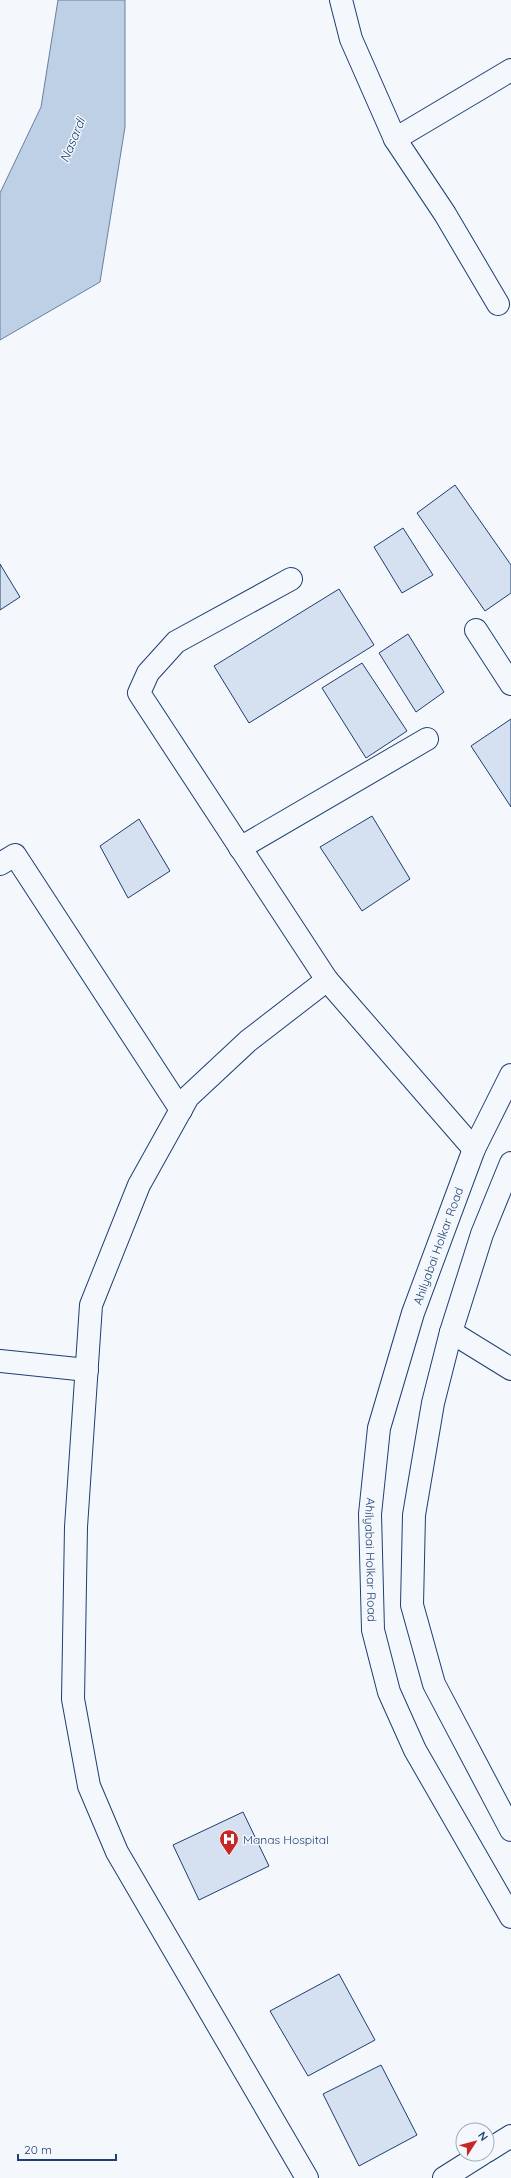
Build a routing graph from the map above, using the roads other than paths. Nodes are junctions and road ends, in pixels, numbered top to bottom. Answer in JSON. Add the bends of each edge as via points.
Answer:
{"nodes":[{"id":1,"x":341,"y":0,"type":"edge"},
{"id":2,"x":511,"y":70,"type":"edge"},
{"id":3,"x":395,"y":139,"type":"junction"},
{"id":4,"x":498,"y":304,"type":"dead end"},
{"id":5,"x":291,"y":579,"type":"dead end"},
{"id":6,"x":476,"y":630,"type":"dead end"},
{"id":7,"x":511,"y":684,"type":"edge"},
{"id":8,"x":427,"y":739,"type":"dead end"},
{"id":9,"x":240,"y":848,"type":"junction"},
{"id":10,"x":0,"y":864,"type":"edge"},
{"id":11,"x":327,"y":980,"type":"junction"},
{"id":12,"x":511,"y":1075,"type":"edge"},
{"id":13,"x":181,"y":1110,"type":"junction"},
{"id":14,"x":474,"y":1149,"type":"junction"},
{"id":15,"x":511,"y":1163,"type":"edge"},
{"id":16,"x":451,"y":1332,"type":"junction"},
{"id":17,"x":0,"y":1361,"type":"edge"},
{"id":18,"x":511,"y":1369,"type":"edge"},
{"id":19,"x":87,"y":1370,"type":"junction"},
{"id":20,"x":511,"y":1830,"type":"edge"},
{"id":21,"x":511,"y":1917,"type":"edge"},
{"id":22,"x":511,"y":2136,"type":"edge"},
{"id":23,"x":495,"y":2146,"type":"edge"},
{"id":24,"x":469,"y":2162,"type":"edge"},
{"id":25,"x":307,"y":2178,"type":"edge"},
{"id":26,"x":444,"y":2178,"type":"edge"}],
"edges":[{"from":1,"to":3,"type":"street","via":[[351,39]]},
{"from":2,"to":3,"type":"street"},
{"from":3,"to":4,"type":"street","via":[[445,214]]},
{"from":5,"to":9,"type":"street","via":[[176,642],[148,673],[139,693]]},
{"from":6,"to":7,"type":"street"},
{"from":8,"to":9,"type":"street"},
{"from":9,"to":11,"type":"street"},
{"from":10,"to":13,"type":"street","via":[[15,855]]},
{"from":11,"to":13,"type":"street","via":[[248,1041],[188,1097]]},
{"from":11,"to":14,"type":"street"},
{"from":12,"to":14,"type":"street","name":"Ahilyabai Holkar Road"},
{"from":13,"to":19,"type":"street","via":[[139,1185],[91,1305]]},
{"from":14,"to":21,"type":"street","name":"Ahilyabai Holkar Road","via":[[413,1313],[379,1428],[370,1514],[374,1630],[389,1692],[415,1750]]},
{"from":15,"to":16,"type":"street","via":[[482,1234]]},
{"from":16,"to":18,"type":"street"},
{"from":16,"to":20,"type":"street","via":[[433,1403],[414,1515],[412,1605],[434,1684]]},
{"from":17,"to":19,"type":"street"},
{"from":19,"to":25,"type":"street","via":[[76,1527],[73,1699],[89,1786],[117,1852]]},
{"from":22,"to":23,"type":"street"},
{"from":24,"to":26,"type":"street"}]}
